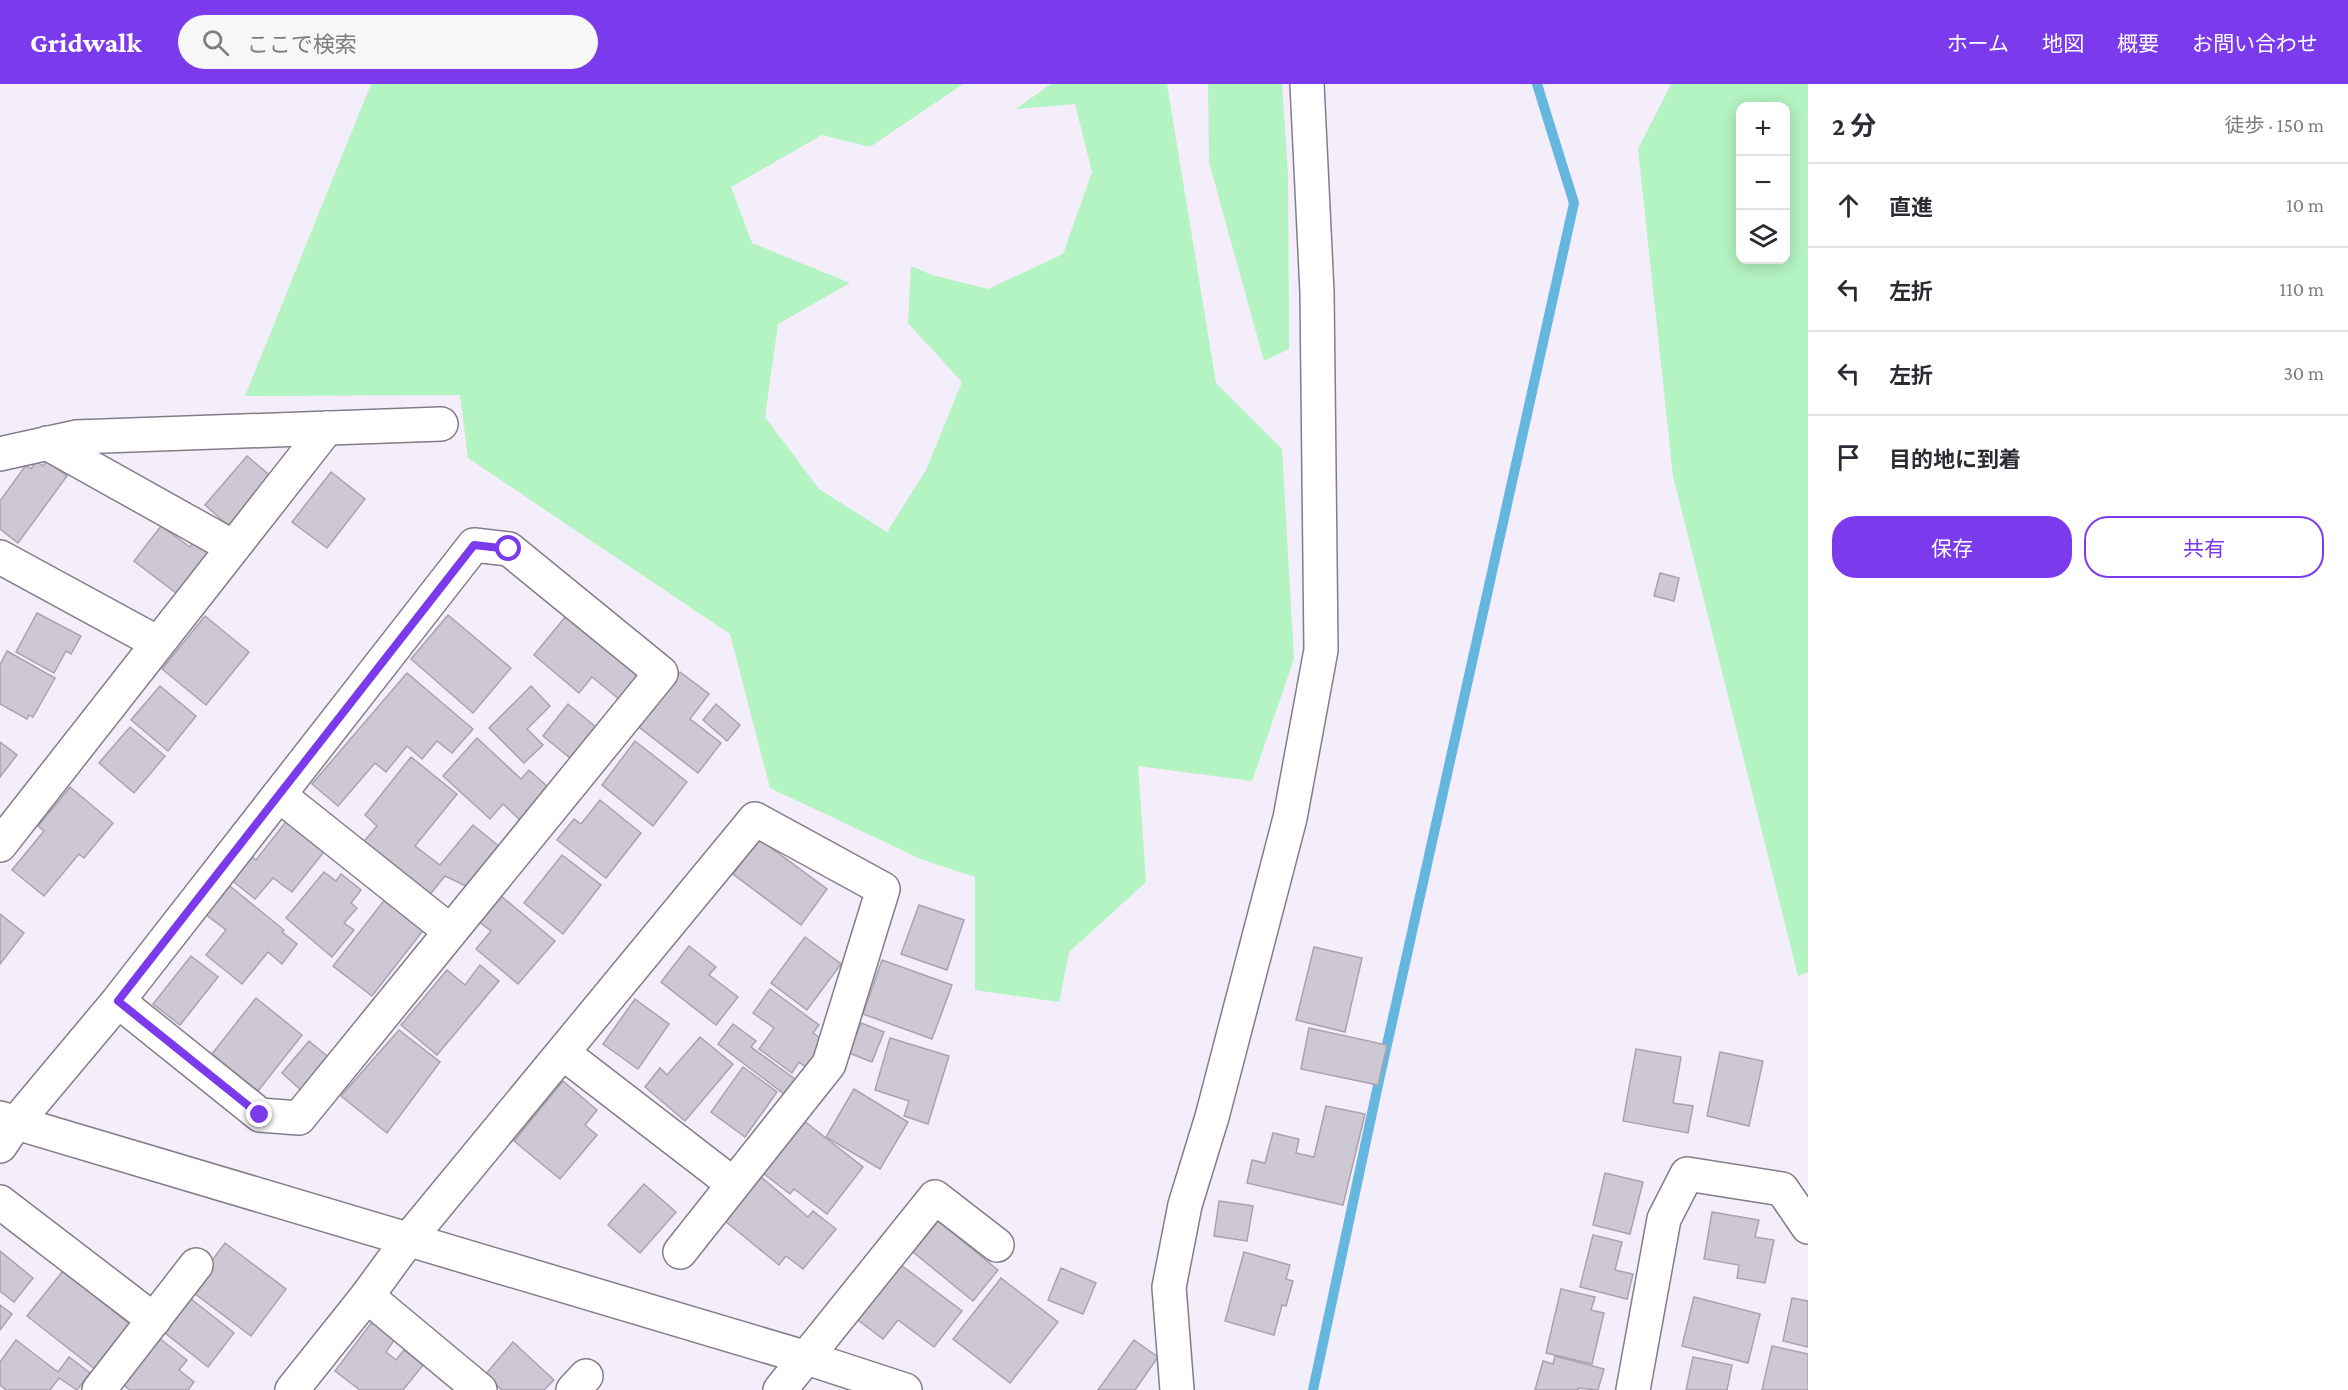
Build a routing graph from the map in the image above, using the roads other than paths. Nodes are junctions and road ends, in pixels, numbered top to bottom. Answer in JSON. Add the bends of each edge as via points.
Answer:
{"nodes":[{"id":1,"x":1307,"y":84,"type":"edge"},
{"id":2,"x":441,"y":424,"type":"dead end"},
{"id":3,"x":327,"y":428,"type":"junction"},
{"id":4,"x":47,"y":443,"type":"junction"},
{"id":5,"x":0,"y":454,"type":"edge"},
{"id":6,"x":233,"y":547,"type":"junction"},
{"id":7,"x":0,"y":557,"type":"edge"},
{"id":8,"x":158,"y":643,"type":"junction"},
{"id":9,"x":279,"y":795,"type":"junction"},
{"id":10,"x":0,"y":845,"type":"edge"},
{"id":11,"x":450,"y":931,"type":"junction"},
{"id":12,"x":118,"y":1001,"type":"junction"},
{"id":13,"x":563,"y":1053,"type":"junction"},
{"id":14,"x":5,"y":1129,"type":"edge"},
{"id":15,"x":734,"y":1184,"type":"junction"},
{"id":16,"x":0,"y":1202,"type":"edge"},
{"id":17,"x":1808,"y":1227,"type":"edge"},
{"id":18,"x":408,"y":1240,"type":"junction"},
{"id":19,"x":997,"y":1245,"type":"dead end"},
{"id":20,"x":680,"y":1252,"type":"dead end"},
{"id":21,"x":196,"y":1265,"type":"dead end"},
{"id":22,"x":367,"y":1296,"type":"junction"},
{"id":23,"x":154,"y":1320,"type":"junction"},
{"id":24,"x":807,"y":1358,"type":"junction"},
{"id":25,"x":99,"y":1390,"type":"edge"},
{"id":26,"x":292,"y":1390,"type":"edge"},
{"id":27,"x":480,"y":1390,"type":"edge"},
{"id":28,"x":780,"y":1390,"type":"edge"},
{"id":29,"x":905,"y":1390,"type":"edge"},
{"id":30,"x":1177,"y":1390,"type":"edge"},
{"id":31,"x":1633,"y":1390,"type":"edge"}],
"edges":[{"from":1,"to":30,"type":"street","via":[[1317,292],[1322,650],[1290,818],[1212,1117],[1185,1205],[1169,1287]]},
{"from":2,"to":3,"type":"street"},
{"from":3,"to":4,"type":"street","via":[[76,437]]},
{"from":3,"to":6,"type":"street"},
{"from":4,"to":5,"type":"street"},
{"from":4,"to":6,"type":"street"},
{"from":6,"to":8,"type":"street"},
{"from":7,"to":8,"type":"street"},
{"from":8,"to":10,"type":"street"},
{"from":9,"to":11,"type":"street"},
{"from":9,"to":11,"type":"street","via":[[474,545],[509,549],[661,673]]},
{"from":9,"to":12,"type":"street"},
{"from":11,"to":12,"type":"street","via":[[299,1118],[260,1115]]},
{"from":12,"to":14,"type":"street"},
{"from":13,"to":15,"type":"street"},
{"from":13,"to":15,"type":"street","via":[[755,819],[883,890],[829,1064]]},
{"from":13,"to":18,"type":"street"},
{"from":14,"to":18,"type":"street"},
{"from":15,"to":20,"type":"street"},
{"from":16,"to":23,"type":"street"},
{"from":17,"to":31,"type":"street","via":[[1782,1189],[1687,1174],[1664,1219]]},
{"from":18,"to":22,"type":"street"},
{"from":18,"to":24,"type":"street"},
{"from":19,"to":24,"type":"street","via":[[935,1197]]},
{"from":21,"to":23,"type":"street"},
{"from":22,"to":26,"type":"street"},
{"from":22,"to":27,"type":"street"},
{"from":23,"to":25,"type":"street"},
{"from":24,"to":28,"type":"street"},
{"from":24,"to":29,"type":"street"}]}
